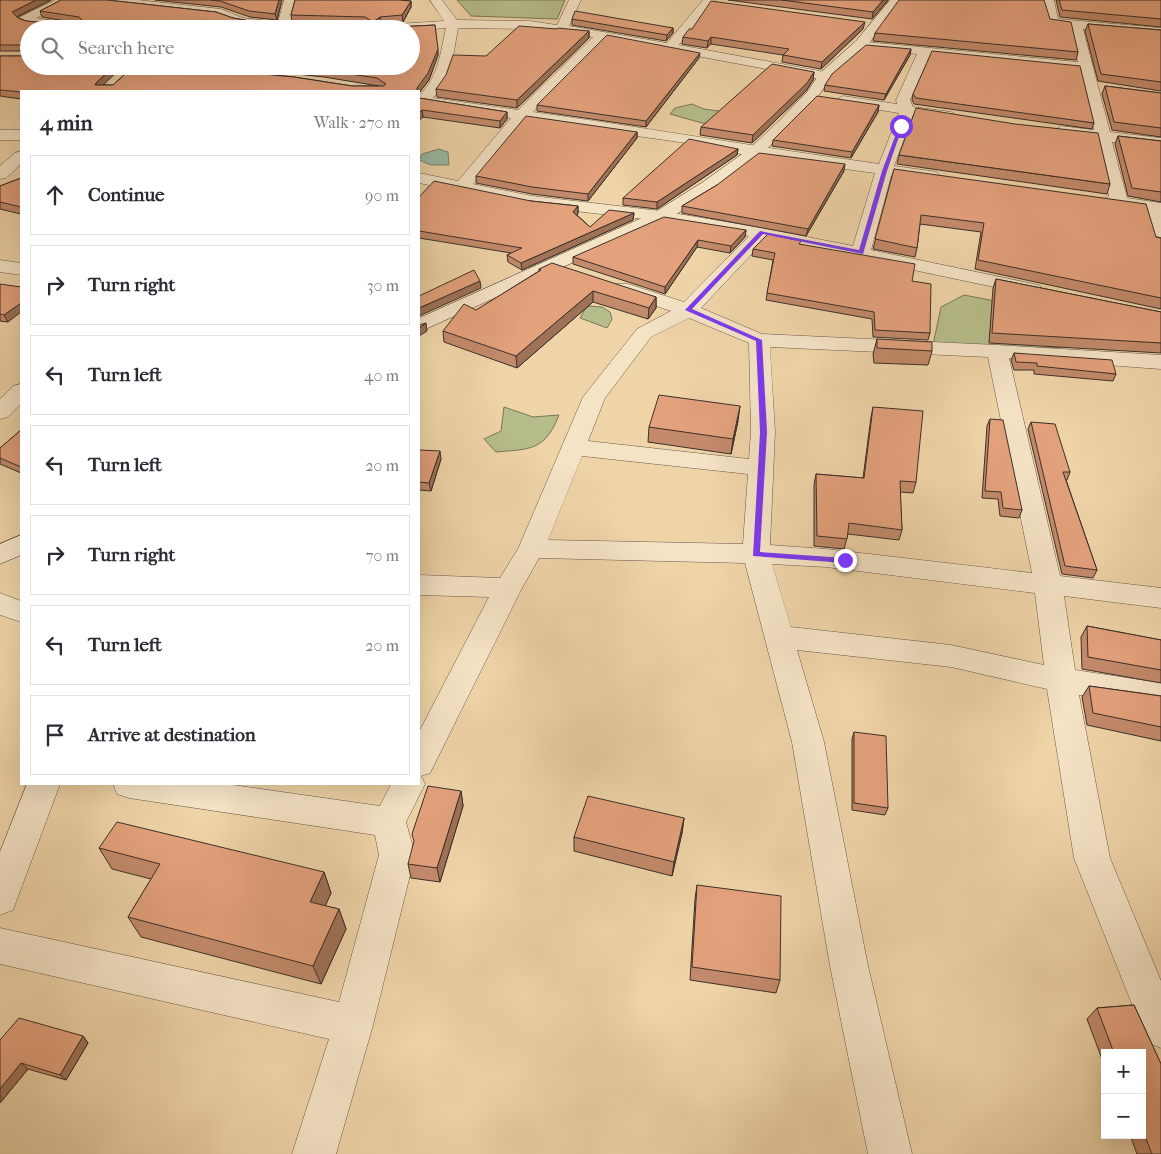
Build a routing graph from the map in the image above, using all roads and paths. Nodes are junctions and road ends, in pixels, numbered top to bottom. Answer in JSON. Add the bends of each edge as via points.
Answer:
{"nodes":[{"id":1,"x":65,"y":0,"type":"edge"},
{"id":2,"x":106,"y":0,"type":"edge"},
{"id":3,"x":290,"y":0,"type":"edge"},
{"id":4,"x":436,"y":0,"type":"edge"},
{"id":5,"x":575,"y":0,"type":"edge"},
{"id":6,"x":896,"y":0,"type":"edge"},
{"id":7,"x":1048,"y":0,"type":"edge"},
{"id":8,"x":711,"y":2,"type":"edge"},
{"id":9,"x":233,"y":4,"type":"edge"},
{"id":10,"x":221,"y":13,"type":"junction"},
{"id":11,"x":208,"y":20,"type":"edge"},
{"id":12,"x":236,"y":20,"type":"edge"},
{"id":13,"x":288,"y":20,"type":"edge"},
{"id":14,"x":20,"y":21,"type":"edge"},
{"id":15,"x":860,"y":22,"type":"edge"},
{"id":16,"x":452,"y":24,"type":"junction"},
{"id":17,"x":1076,"y":24,"type":"junction"},
{"id":18,"x":877,"y":25,"type":"junction"},
{"id":19,"x":420,"y":26,"type":"edge"},
{"id":20,"x":561,"y":29,"type":"junction"},
{"id":21,"x":1161,"y":32,"type":"edge"},
{"id":22,"x":603,"y":34,"type":"junction"},
{"id":23,"x":860,"y":44,"type":"junction"},
{"id":24,"x":670,"y":47,"type":"junction"},
{"id":25,"x":925,"y":50,"type":"junction"},
{"id":26,"x":1088,"y":67,"type":"junction"},
{"id":27,"x":825,"y":76,"type":"junction"},
{"id":28,"x":812,"y":95,"type":"junction"},
{"id":29,"x":421,"y":100,"type":"edge"},
{"id":30,"x":907,"y":111,"type":"junction"},
{"id":31,"x":522,"y":116,"type":"junction"},
{"id":32,"x":965,"y":119,"type":"edge"},
{"id":33,"x":1050,"y":130,"type":"edge"},
{"id":34,"x":0,"y":135,"type":"edge"},
{"id":35,"x":20,"y":135,"type":"edge"},
{"id":36,"x":1104,"y":137,"type":"junction"},
{"id":37,"x":1161,"y":143,"type":"edge"},
{"id":38,"x":755,"y":152,"type":"junction"},
{"id":39,"x":20,"y":157,"type":"edge"},
{"id":40,"x":884,"y":171,"type":"junction"},
{"id":41,"x":0,"y":174,"type":"edge"},
{"id":42,"x":420,"y":178,"type":"edge"},
{"id":43,"x":945,"y":178,"type":"edge"},
{"id":44,"x":462,"y":187,"type":"junction"},
{"id":45,"x":1090,"y":198,"type":"edge"},
{"id":46,"x":1118,"y":202,"type":"junction"},
{"id":47,"x":1156,"y":208,"type":"edge"},
{"id":48,"x":661,"y":216,"type":"junction"},
{"id":49,"x":762,"y":232,"type":"junction"},
{"id":50,"x":1161,"y":241,"type":"edge"},
{"id":51,"x":861,"y":252,"type":"junction"},
{"id":52,"x":0,"y":266,"type":"edge"},
{"id":53,"x":553,"y":266,"type":"junction"},
{"id":54,"x":20,"y":269,"type":"edge"},
{"id":55,"x":579,"y":274,"type":"edge"},
{"id":56,"x":605,"y":283,"type":"edge"},
{"id":57,"x":1050,"y":292,"type":"edge"},
{"id":58,"x":688,"y":310,"type":"junction"},
{"id":59,"x":420,"y":326,"type":"edge"},
{"id":60,"x":759,"y":340,"type":"junction"},
{"id":61,"x":997,"y":351,"type":"junction"},
{"id":62,"x":1161,"y":362,"type":"edge"},
{"id":63,"x":20,"y":392,"type":"edge"},
{"id":64,"x":0,"y":412,"type":"edge"},
{"id":65,"x":20,"y":417,"type":"edge"},
{"id":66,"x":572,"y":447,"type":"junction"},
{"id":67,"x":762,"y":468,"type":"junction"},
{"id":68,"x":20,"y":545,"type":"edge"},
{"id":69,"x":531,"y":549,"type":"junction"},
{"id":70,"x":756,"y":554,"type":"junction"},
{"id":71,"x":0,"y":555,"type":"edge"},
{"id":72,"x":1048,"y":583,"type":"junction"},
{"id":73,"x":420,"y":585,"type":"edge"},
{"id":74,"x":508,"y":588,"type":"junction"},
{"id":75,"x":1161,"y":598,"type":"edge"},
{"id":76,"x":0,"y":603,"type":"edge"},
{"id":77,"x":20,"y":612,"type":"edge"},
{"id":78,"x":779,"y":637,"type":"junction"},
{"id":79,"x":1061,"y":680,"type":"junction"},
{"id":80,"x":1161,"y":695,"type":"edge"},
{"id":81,"x":420,"y":761,"type":"edge"},
{"id":82,"x":43,"y":785,"type":"edge"},
{"id":83,"x":136,"y":785,"type":"edge"},
{"id":84,"x":408,"y":785,"type":"edge"},
{"id":85,"x":389,"y":822,"type":"junction"},
{"id":86,"x":0,"y":898,"type":"edge"},
{"id":87,"x":0,"y":946,"type":"edge"},
{"id":88,"x":353,"y":1025,"type":"junction"},
{"id":89,"x":1161,"y":1028,"type":"edge"},
{"id":90,"x":314,"y":1154,"type":"edge"},
{"id":91,"x":890,"y":1154,"type":"edge"}],
"edges":[{"from":1,"to":14,"type":"street","via":[[16,20]]},
{"from":2,"to":10,"type":"street"},
{"from":3,"to":13,"type":"street"},
{"from":4,"to":16,"type":"street"},
{"from":5,"to":20,"type":"street"},
{"from":6,"to":18,"type":"street"},
{"from":7,"to":17,"type":"street","via":[[1053,22]]},
{"from":8,"to":24,"type":"street"},
{"from":9,"to":10,"type":"street"},
{"from":10,"to":11,"type":"street"},
{"from":10,"to":12,"type":"street"},
{"from":15,"to":18,"type":"street"},
{"from":16,"to":19,"type":"street"},
{"from":16,"to":20,"type":"street","via":[[530,25]]},
{"from":16,"to":29,"type":"street","via":[[447,61],[440,80]]},
{"from":17,"to":21,"type":"street"},
{"from":17,"to":26,"type":"street"},
{"from":18,"to":23,"type":"street"},
{"from":20,"to":22,"type":"street"},
{"from":22,"to":24,"type":"street"},
{"from":22,"to":31,"type":"street"},
{"from":23,"to":25,"type":"street"},
{"from":23,"to":27,"type":"street"},
{"from":24,"to":27,"type":"street"},
{"from":25,"to":26,"type":"street"},
{"from":25,"to":30,"type":"street","via":[[903,100]]},
{"from":26,"to":36,"type":"street","via":[[1097,87]]},
{"from":27,"to":28,"type":"street"},
{"from":28,"to":30,"type":"street"},
{"from":28,"to":38,"type":"street"},
{"from":29,"to":31,"type":"street"},
{"from":30,"to":32,"type":"street"},
{"from":30,"to":40,"type":"street"},
{"from":31,"to":38,"type":"street","via":[[693,138]]},
{"from":31,"to":44,"type":"street"},
{"from":33,"to":36,"type":"street"},
{"from":34,"to":35,"type":"street"},
{"from":36,"to":37,"type":"street"},
{"from":36,"to":46,"type":"street"},
{"from":38,"to":40,"type":"street"},
{"from":38,"to":48,"type":"street"},
{"from":39,"to":41,"type":"street"},
{"from":40,"to":43,"type":"street"},
{"from":40,"to":51,"type":"street"},
{"from":42,"to":44,"type":"street"},
{"from":44,"to":48,"type":"street","via":[[532,201]]},
{"from":45,"to":46,"type":"street"},
{"from":46,"to":47,"type":"street"},
{"from":47,"to":50,"type":"street"},
{"from":48,"to":49,"type":"street"},
{"from":48,"to":53,"type":"street"},
{"from":49,"to":51,"type":"street"},
{"from":49,"to":58,"type":"street"},
{"from":51,"to":57,"type":"street"},
{"from":52,"to":54,"type":"street"},
{"from":53,"to":55,"type":"street"},
{"from":53,"to":59,"type":"street"},
{"from":56,"to":58,"type":"street"},
{"from":58,"to":60,"type":"street"},
{"from":58,"to":66,"type":"street","via":[[644,333],[594,397]]},
{"from":60,"to":61,"type":"street"},
{"from":60,"to":67,"type":"street"},
{"from":61,"to":62,"type":"street"},
{"from":61,"to":72,"type":"street"},
{"from":63,"to":64,"type":"street"},
{"from":64,"to":65,"type":"street"},
{"from":66,"to":67,"type":"street"},
{"from":66,"to":69,"type":"street"},
{"from":67,"to":70,"type":"street"},
{"from":68,"to":71,"type":"street"},
{"from":69,"to":70,"type":"street"},
{"from":69,"to":74,"type":"street"},
{"from":70,"to":72,"type":"street","via":[[826,558]]},
{"from":70,"to":78,"type":"street"},
{"from":72,"to":75,"type":"street"},
{"from":72,"to":79,"type":"street"},
{"from":73,"to":74,"type":"street"},
{"from":74,"to":81,"type":"street"},
{"from":76,"to":77,"type":"street"},
{"from":78,"to":79,"type":"street","via":[[951,656]]},
{"from":78,"to":91,"type":"street","via":[[808,742],[850,966]]},
{"from":79,"to":80,"type":"street"},
{"from":79,"to":89,"type":"street","via":[[1092,858]]},
{"from":82,"to":86,"type":"street"},
{"from":83,"to":85,"type":"street"},
{"from":84,"to":85,"type":"street"},
{"from":85,"to":88,"type":"street","via":[[397,855]]},
{"from":87,"to":88,"type":"street"},
{"from":88,"to":90,"type":"street"}]}
